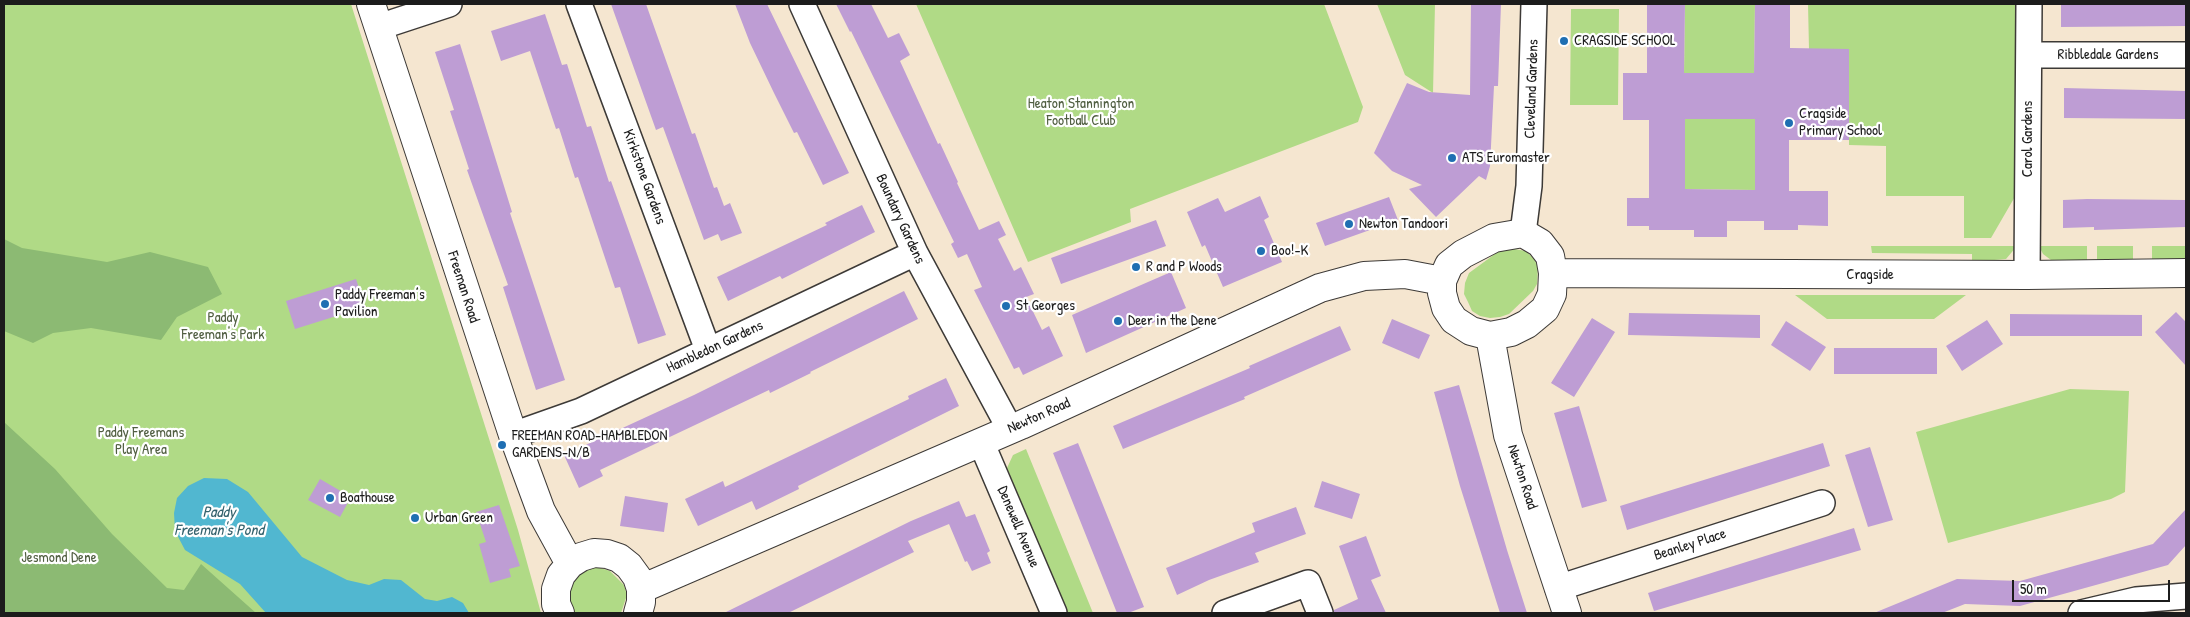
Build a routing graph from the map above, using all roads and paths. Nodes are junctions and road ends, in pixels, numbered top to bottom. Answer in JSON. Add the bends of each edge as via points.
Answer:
{"nodes":[{"id":1,"x":449,"y":4,"type":"edge"},
{"id":2,"x":580,"y":4,"type":"edge"},
{"id":3,"x":802,"y":4,"type":"edge"},
{"id":4,"x":1534,"y":4,"type":"edge"},
{"id":5,"x":2029,"y":4,"type":"edge"},
{"id":6,"x":375,"y":16,"type":"edge"},
{"id":7,"x":2029,"y":55,"type":"junction"},
{"id":8,"x":2186,"y":55,"type":"edge"},
{"id":9,"x":1523,"y":233,"type":"junction"},
{"id":10,"x":915,"y":253,"type":"junction"},
{"id":11,"x":1553,"y":273,"type":"junction"},
{"id":12,"x":2186,"y":273,"type":"edge"},
{"id":13,"x":2027,"y":275,"type":"junction"},
{"id":14,"x":1442,"y":281,"type":"junction"},
{"id":15,"x":1490,"y":336,"type":"junction"},
{"id":16,"x":708,"y":350,"type":"junction"},
{"id":17,"x":1010,"y":429,"type":"junction"},
{"id":18,"x":513,"y":435,"type":"junction"},
{"id":19,"x":981,"y":442,"type":"junction"},
{"id":20,"x":1822,"y":503,"type":"dead end"},
{"id":21,"x":570,"y":564,"type":"junction"},
{"id":22,"x":1558,"y":588,"type":"junction"},
{"id":23,"x":2186,"y":596,"type":"edge"},
{"id":24,"x":639,"y":601,"type":"edge"},
{"id":25,"x":560,"y":613,"type":"edge"},
{"id":26,"x":1054,"y":613,"type":"edge"},
{"id":27,"x":1225,"y":613,"type":"edge"},
{"id":28,"x":1320,"y":613,"type":"edge"},
{"id":29,"x":1567,"y":613,"type":"edge"},
{"id":30,"x":2081,"y":613,"type":"edge"}],
"edges":[{"from":1,"to":6,"type":"street"},
{"from":2,"to":16,"type":"street","name":"Kirkstone Gardens"},
{"from":3,"to":10,"type":"street","name":"Boundary Gardens"},
{"from":4,"to":9,"type":"street","name":"Cleveland Gardens","via":[[1529,186]]},
{"from":5,"to":7,"type":"street","name":"Carol Gardens"},
{"from":6,"to":18,"type":"street","name":"Freeman Road"},
{"from":7,"to":8,"type":"street","name":"Ribbledale Gardens"},
{"from":7,"to":13,"type":"street","name":"Carol Gardens"},
{"from":9,"to":11,"type":"street","via":[[1540,243],[1550,256]]},
{"from":9,"to":14,"type":"street","via":[[1494,238],[1463,254],[1449,265]]},
{"from":10,"to":16,"type":"street","name":"Hambledon Gardens"},
{"from":10,"to":17,"type":"street","name":"Boundary Gardens"},
{"from":11,"to":13,"type":"street","name":"Cragside"},
{"from":11,"to":15,"type":"street","via":[[1552,294],[1545,309],[1511,332]]},
{"from":12,"to":13,"type":"street","name":"Cragside"},
{"from":14,"to":15,"type":"street","via":[[1446,308],[1454,320],[1471,331]]},
{"from":14,"to":17,"type":"street","name":"Newton Road","via":[[1405,274],[1364,276],[1320,288]]},
{"from":15,"to":22,"type":"street","name":"Newton Road","via":[[1508,435]]},
{"from":16,"to":18,"type":"street","name":"Hambledon Gardens","via":[[582,411]]},
{"from":17,"to":19,"type":"street","name":"Newton Road"},
{"from":18,"to":21,"type":"street","name":"Freeman Road","via":[[541,511]]},
{"from":19,"to":24,"type":"street","name":"Newton Road"},
{"from":19,"to":26,"type":"street","name":"Denewell Avenue"},
{"from":20,"to":22,"type":"street","name":"Beanley Place"},
{"from":21,"to":24,"type":"street","via":[[594,553],[619,558],[633,572]]},
{"from":21,"to":25,"type":"street","via":[[556,589]]},
{"from":22,"to":29,"type":"street","name":"Newton Road"},
{"from":23,"to":30,"type":"street","via":[[2136,600]]},
{"from":27,"to":28,"type":"street","via":[[1308,583]]}]}
